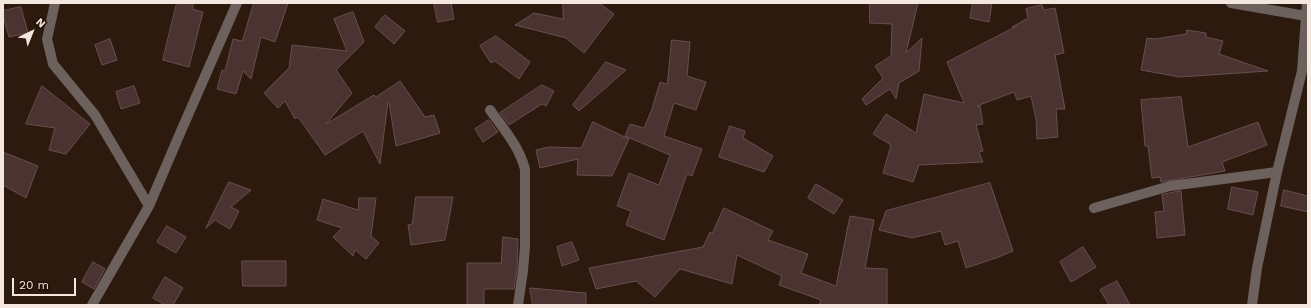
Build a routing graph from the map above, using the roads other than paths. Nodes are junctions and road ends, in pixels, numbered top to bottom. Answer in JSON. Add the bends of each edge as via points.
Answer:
{"nodes":[{"id":1,"x":55,"y":3,"type":"edge"},
{"id":2,"x":237,"y":3,"type":"edge"},
{"id":3,"x":1231,"y":3,"type":"edge"},
{"id":4,"x":1307,"y":3,"type":"edge"},
{"id":5,"x":1306,"y":16,"type":"junction"},
{"id":6,"x":490,"y":110,"type":"dead end"},
{"id":7,"x":1277,"y":172,"type":"junction"},
{"id":8,"x":149,"y":206,"type":"junction"},
{"id":9,"x":1094,"y":208,"type":"dead end"},
{"id":10,"x":92,"y":305,"type":"edge"},
{"id":11,"x":518,"y":305,"type":"edge"},
{"id":12,"x":1252,"y":305,"type":"edge"}],
"edges":[{"from":1,"to":8,"type":"street","via":[[47,39],[53,64],[95,114]]},
{"from":2,"to":8,"type":"street"},
{"from":3,"to":5,"type":"street"},
{"from":4,"to":5,"type":"street"},
{"from":5,"to":7,"type":"street","via":[[1302,71]]},
{"from":6,"to":11,"type":"street","via":[[513,142],[525,169],[525,246]]},
{"from":7,"to":9,"type":"street","via":[[1170,186]]},
{"from":7,"to":12,"type":"street"},
{"from":8,"to":10,"type":"street"}]}
